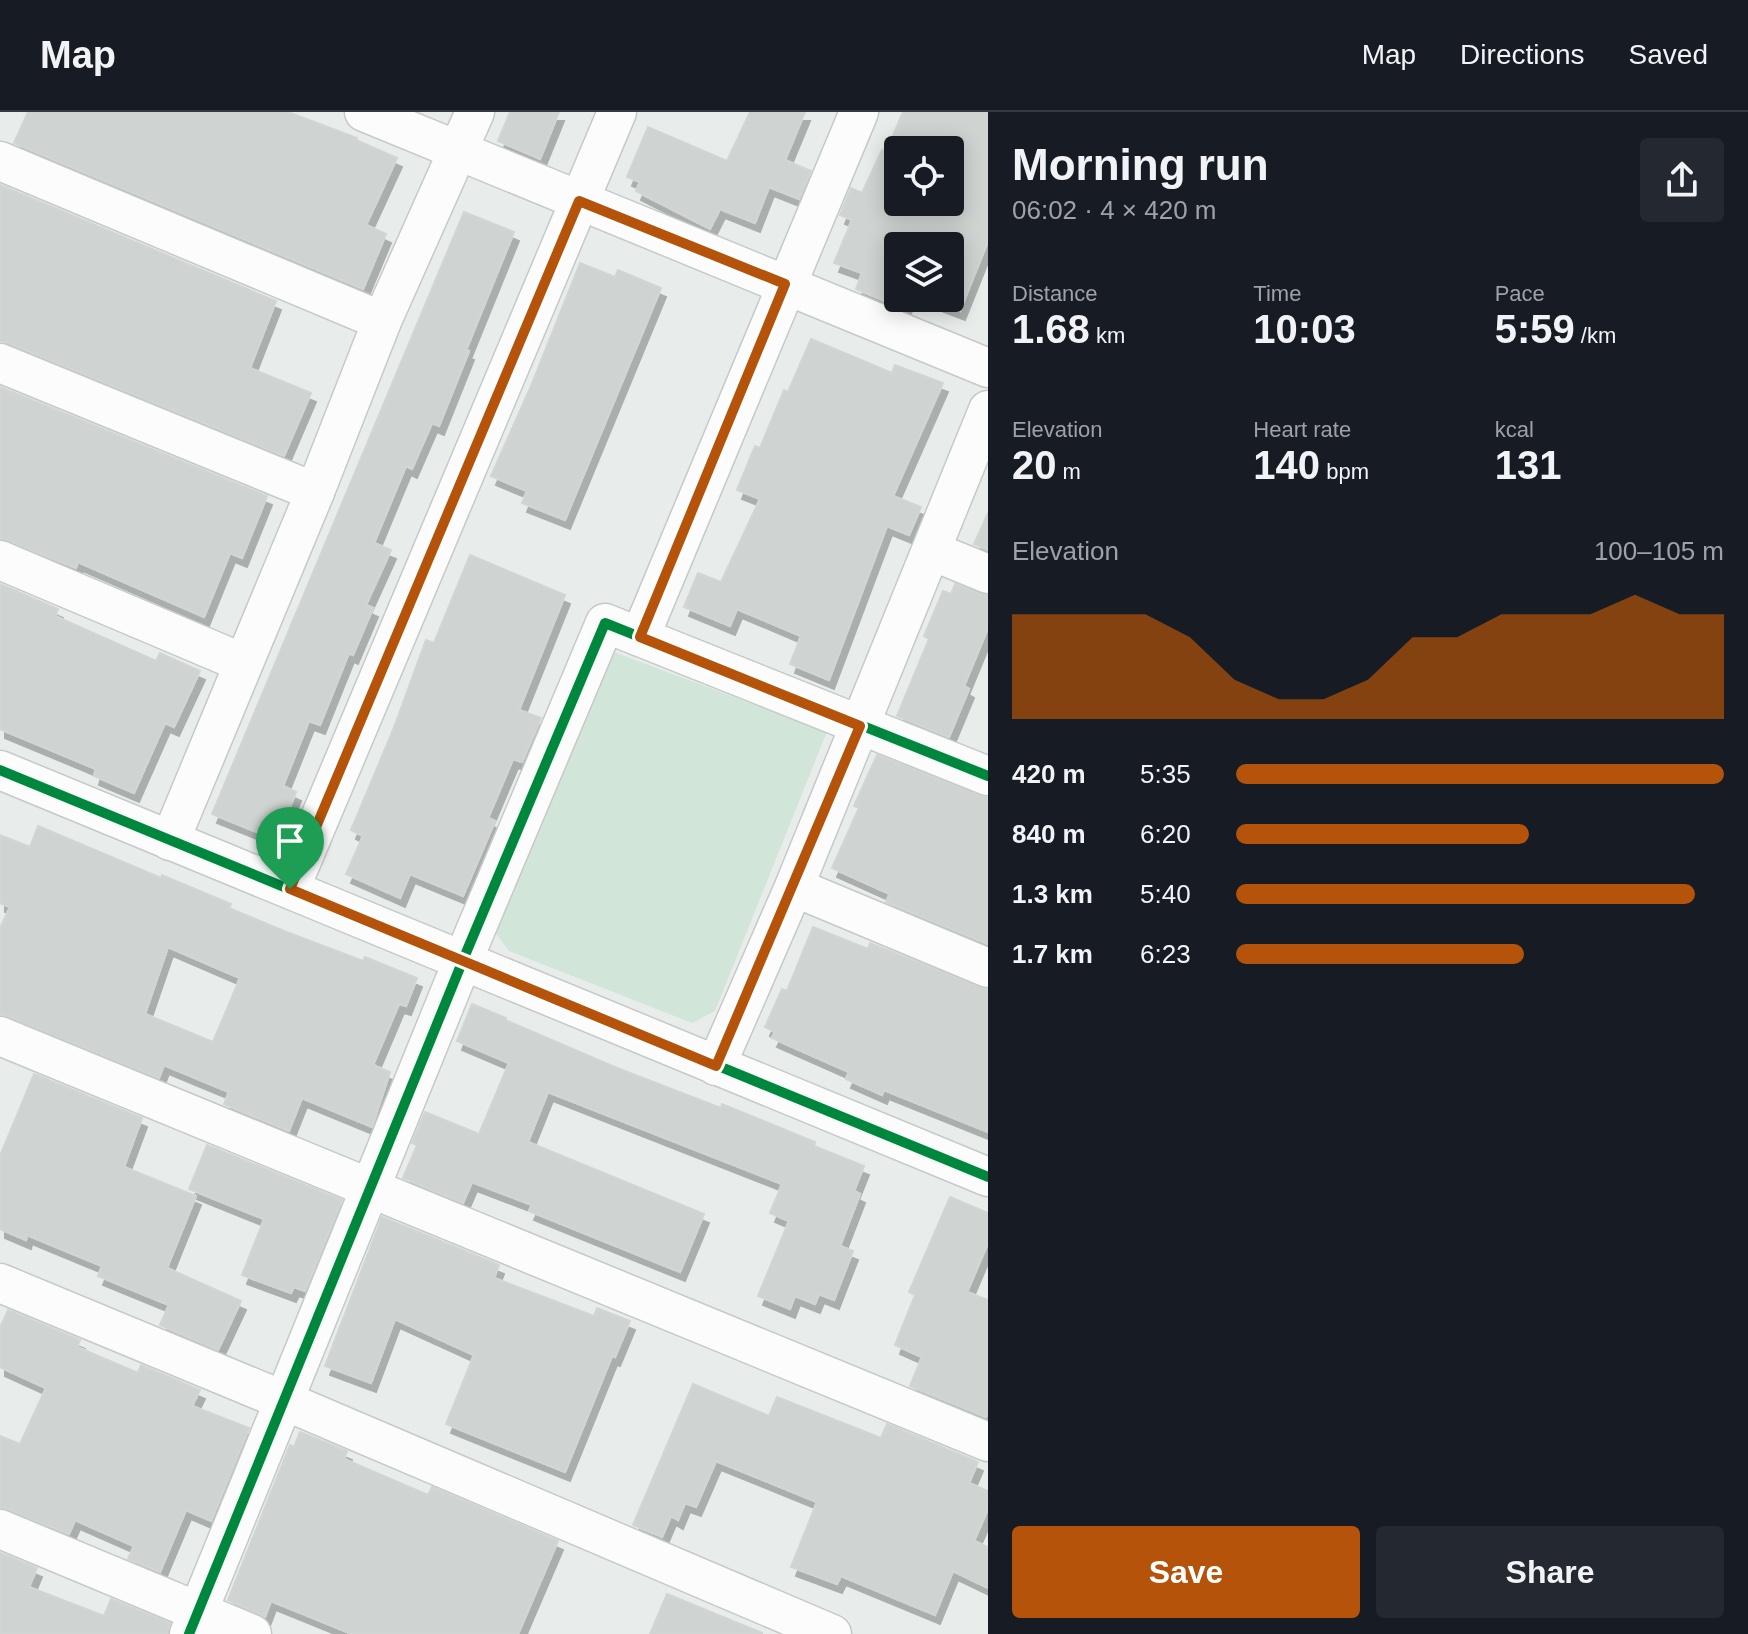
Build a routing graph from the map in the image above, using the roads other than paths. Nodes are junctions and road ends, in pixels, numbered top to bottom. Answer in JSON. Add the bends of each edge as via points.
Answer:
{"nodes":[{"id":1,"x":364,"y":112,"type":"edge"},
{"id":2,"x":475,"y":112,"type":"edge"},
{"id":3,"x":617,"y":112,"type":"edge"},
{"id":4,"x":859,"y":112,"type":"edge"},
{"id":5,"x":459,"y":151,"type":"junction"},
{"id":6,"x":0,"y":161,"type":"edge"},
{"id":7,"x":579,"y":201,"type":"junction"},
{"id":8,"x":785,"y":284,"type":"junction"},
{"id":9,"x":382,"y":321,"type":"junction"},
{"id":10,"x":0,"y":363,"type":"edge"},
{"id":11,"x":988,"y":368,"type":"edge"},
{"id":12,"x":988,"y":410,"type":"edge"},
{"id":13,"x":315,"y":492,"type":"junction"},
{"id":14,"x":932,"y":551,"type":"junction"},
{"id":15,"x":0,"y":560,"type":"edge"},
{"id":16,"x":988,"y":574,"type":"edge"},
{"id":17,"x":640,"y":637,"type":"junction"},
{"id":18,"x":243,"y":663,"type":"junction"},
{"id":19,"x":860,"y":726,"type":"junction"},
{"id":20,"x":0,"y":770,"type":"edge"},
{"id":21,"x":988,"y":776,"type":"edge"},
{"id":22,"x":170,"y":841,"type":"junction"},
{"id":23,"x":794,"y":887,"type":"junction"},
{"id":24,"x":290,"y":889,"type":"junction"},
{"id":25,"x":463,"y":960,"type":"junction"},
{"id":26,"x":988,"y":968,"type":"edge"},
{"id":27,"x":0,"y":1036,"type":"edge"},
{"id":28,"x":716,"y":1066,"type":"junction"},
{"id":29,"x":988,"y":1177,"type":"edge"},
{"id":30,"x":369,"y":1189,"type":"junction"},
{"id":31,"x":0,"y":1283,"type":"edge"},
{"id":32,"x":285,"y":1401,"type":"junction"},
{"id":33,"x":988,"y":1442,"type":"edge"},
{"id":34,"x":0,"y":1529,"type":"edge"},
{"id":35,"x":193,"y":1623,"type":"edge"},
{"id":36,"x":252,"y":1634,"type":"edge"},
{"id":37,"x":832,"y":1634,"type":"edge"}],
"edges":[{"from":1,"to":5,"type":"street"},
{"from":2,"to":5,"type":"street"},
{"from":3,"to":7,"type":"street"},
{"from":4,"to":8,"type":"street"},
{"from":5,"to":7,"type":"street"},
{"from":5,"to":9,"type":"street"},
{"from":6,"to":9,"type":"street"},
{"from":7,"to":8,"type":"street"},
{"from":7,"to":24,"type":"street"},
{"from":8,"to":11,"type":"street"},
{"from":8,"to":17,"type":"street"},
{"from":9,"to":13,"type":"street"},
{"from":10,"to":13,"type":"street"},
{"from":12,"to":14,"type":"street"},
{"from":13,"to":18,"type":"street"},
{"from":14,"to":16,"type":"street"},
{"from":14,"to":19,"type":"street"},
{"from":15,"to":18,"type":"street"},
{"from":17,"to":19,"type":"street"},
{"from":17,"to":25,"type":"street","via":[[605,623]]},
{"from":18,"to":22,"type":"street"},
{"from":19,"to":21,"type":"street"},
{"from":19,"to":23,"type":"street"},
{"from":20,"to":22,"type":"street"},
{"from":22,"to":24,"type":"street"},
{"from":23,"to":26,"type":"street"},
{"from":23,"to":28,"type":"street"},
{"from":24,"to":25,"type":"street"},
{"from":25,"to":28,"type":"street"},
{"from":25,"to":30,"type":"street"},
{"from":27,"to":30,"type":"street"},
{"from":28,"to":29,"type":"street"},
{"from":30,"to":32,"type":"street"},
{"from":30,"to":33,"type":"street"},
{"from":31,"to":32,"type":"street"},
{"from":32,"to":35,"type":"street"},
{"from":32,"to":37,"type":"street"},
{"from":34,"to":35,"type":"street"},
{"from":35,"to":36,"type":"street"}]}
